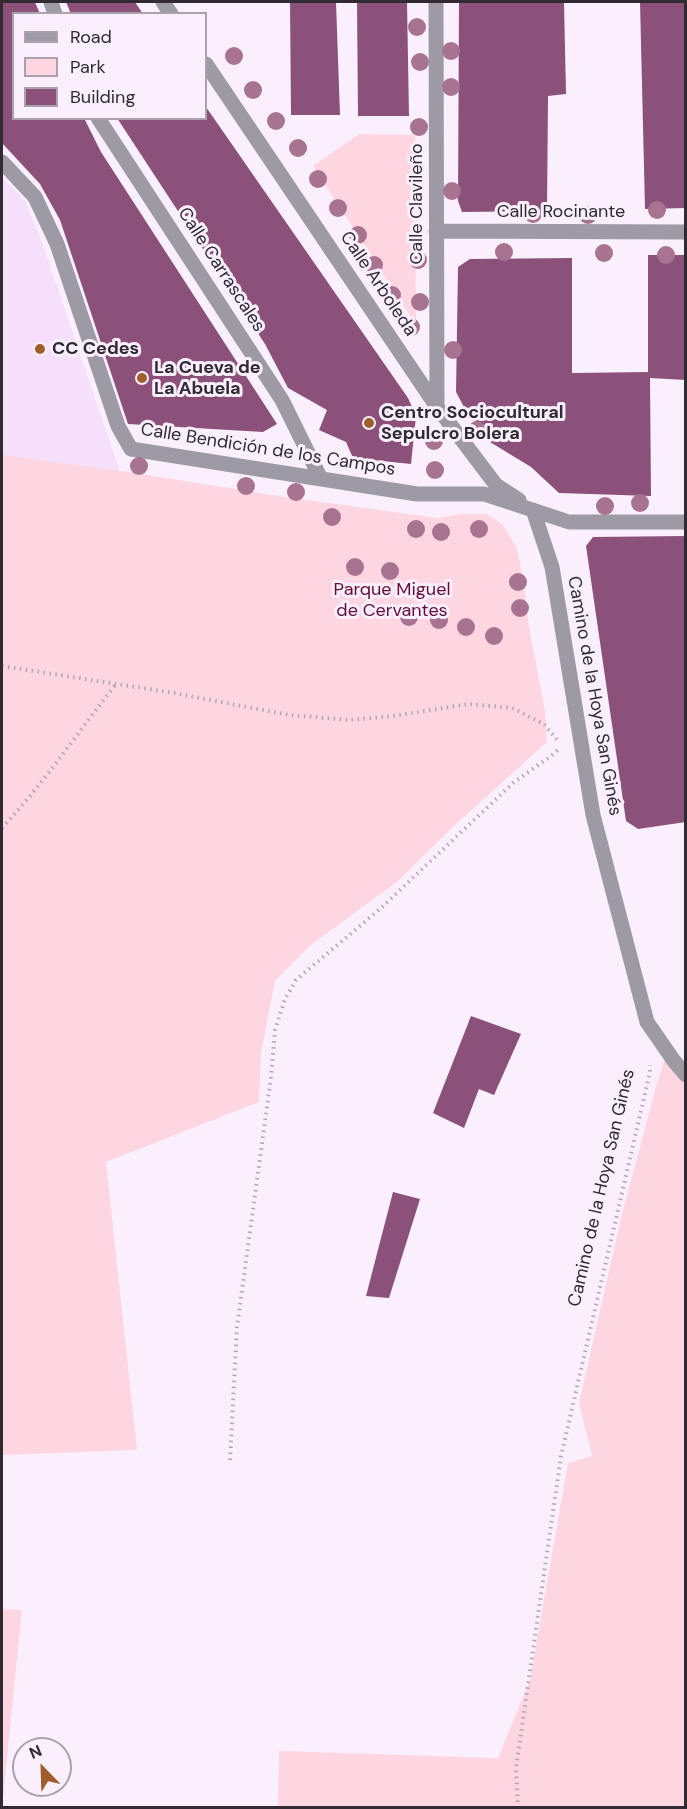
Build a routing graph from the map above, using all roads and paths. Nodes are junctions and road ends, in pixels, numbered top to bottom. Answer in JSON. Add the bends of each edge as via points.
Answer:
{"nodes":[{"id":1,"x":436,"y":2,"type":"edge"},
{"id":2,"x":207,"y":65,"type":"edge"},
{"id":3,"x":99,"y":120,"type":"edge"},
{"id":4,"x":2,"y":162,"type":"edge"},
{"id":5,"x":436,"y":231,"type":"junction"},
{"id":6,"x":686,"y":232,"type":"edge"},
{"id":7,"x":437,"y":406,"type":"junction"},
{"id":8,"x":321,"y":479,"type":"junction"},
{"id":9,"x":534,"y":510,"type":"junction"},
{"id":10,"x":686,"y":522,"type":"edge"},
{"id":11,"x":2,"y":666,"type":"edge"},
{"id":12,"x":116,"y":684,"type":"junction"},
{"id":13,"x":2,"y":828,"type":"edge"},
{"id":14,"x":649,"y":1062,"type":"dead end"},
{"id":15,"x":686,"y":1074,"type":"edge"},
{"id":16,"x":230,"y":1460,"type":"dead end"},
{"id":17,"x":518,"y":1808,"type":"edge"}],
"edges":[{"from":1,"to":5,"type":"street","name":"Calle Clavileño"},
{"from":2,"to":7,"type":"street","name":"Calle Arboleda"},
{"from":3,"to":8,"type":"street","name":"Calle Carrascales","via":[[282,400]]},
{"from":4,"to":8,"type":"street","name":"Calle Bendición de los Campos","via":[[35,197],[57,244],[118,426],[131,449]]},
{"from":5,"to":6,"type":"street","name":"Calle Rocinante"},
{"from":5,"to":7,"type":"street","name":"Calle Clavileño"},
{"from":7,"to":9,"type":"street","name":"Calle Arboleda","via":[[496,485]]},
{"from":8,"to":9,"type":"street","name":"Calle Bendición de los Campos","via":[[417,494],[484,494]]},
{"from":9,"to":10,"type":"street","via":[[569,522]]},
{"from":9,"to":15,"type":"street","name":"Camino de la Hoya San Ginés","via":[[552,567],[593,815],[647,1022]]},
{"from":11,"to":12,"type":"path"},
{"from":12,"to":13,"type":"path"},
{"from":12,"to":16,"type":"path","via":[[289,715],[349,720],[469,704],[512,708],[544,724],[562,745],[513,783],[380,909],[296,980],[285,999],[276,1030],[237,1327]]},
{"from":14,"to":17,"type":"path","name":"Camino de la Hoya San Ginés","via":[[561,1456],[516,1768]]}]}
